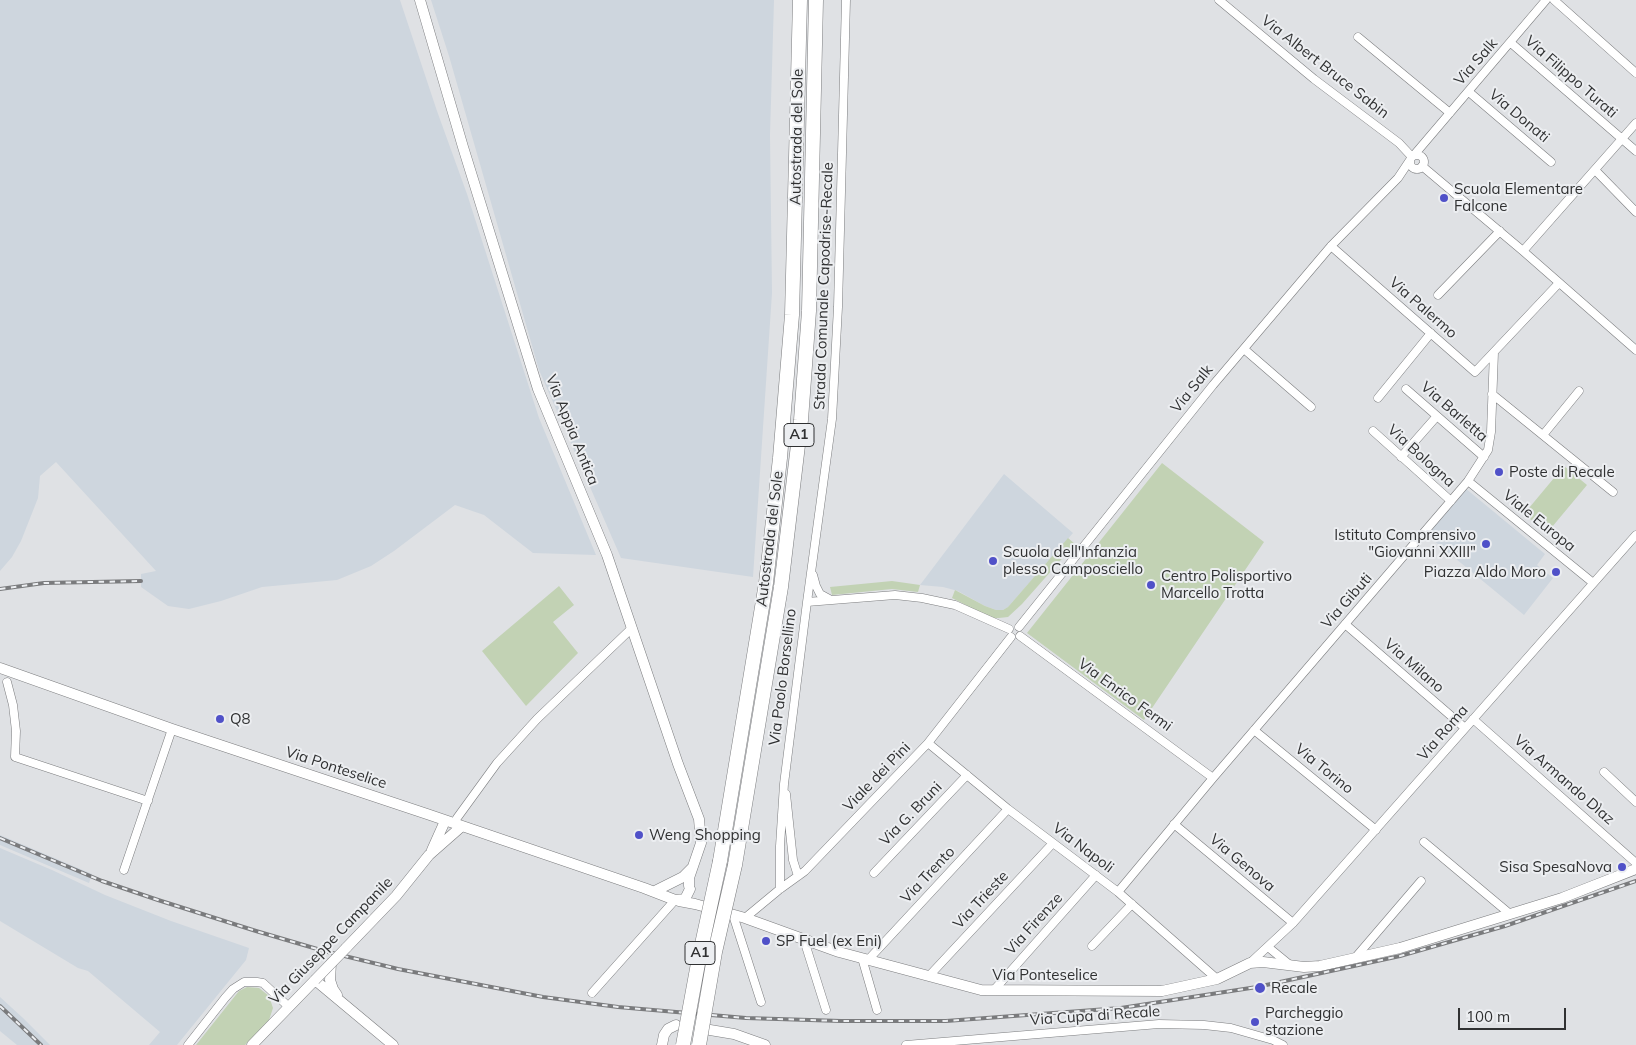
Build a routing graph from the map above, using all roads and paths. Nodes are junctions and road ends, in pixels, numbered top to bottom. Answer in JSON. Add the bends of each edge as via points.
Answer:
{"nodes":[{"id":1,"x":420,"y":0,"type":"edge"},
{"id":2,"x":800,"y":0,"type":"edge"},
{"id":3,"x":816,"y":0,"type":"edge"},
{"id":4,"x":846,"y":0,"type":"edge"},
{"id":5,"x":1219,"y":0,"type":"edge"},
{"id":6,"x":1546,"y":0,"type":"edge"},
{"id":7,"x":1554,"y":0,"type":"edge"},
{"id":8,"x":1358,"y":37,"type":"dead end"},
{"id":9,"x":1511,"y":42,"type":"junction"},
{"id":10,"x":1636,"y":73,"type":"edge"},
{"id":11,"x":1468,"y":92,"type":"junction"},
{"id":12,"x":1450,"y":113,"type":"junction"},
{"id":13,"x":1636,"y":123,"type":"edge"},
{"id":14,"x":1622,"y":139,"type":"junction"},
{"id":15,"x":1427,"y":142,"type":"junction"},
{"id":16,"x":1636,"y":151,"type":"edge"},
{"id":17,"x":1412,"y":158,"type":"junction"},
{"id":18,"x":1551,"y":162,"type":"dead end"},
{"id":19,"x":1421,"y":165,"type":"junction"},
{"id":20,"x":1595,"y":170,"type":"junction"},
{"id":21,"x":1398,"y":178,"type":"junction"},
{"id":22,"x":1636,"y":212,"type":"edge"},
{"id":23,"x":1500,"y":231,"type":"junction"},
{"id":24,"x":1331,"y":246,"type":"junction"},
{"id":25,"x":1523,"y":251,"type":"junction"},
{"id":26,"x":1560,"y":283,"type":"junction"},
{"id":27,"x":1438,"y":295,"type":"dead end"},
{"id":28,"x":1431,"y":333,"type":"junction"},
{"id":29,"x":1244,"y":349,"type":"junction"},
{"id":30,"x":1636,"y":350,"type":"edge"},
{"id":31,"x":1494,"y":352,"type":"junction"},
{"id":32,"x":1406,"y":388,"type":"dead end"},
{"id":33,"x":1579,"y":391,"type":"dead end"},
{"id":34,"x":1492,"y":394,"type":"junction"},
{"id":35,"x":1378,"y":398,"type":"dead end"},
{"id":36,"x":1311,"y":407,"type":"dead end"},
{"id":37,"x":1437,"y":416,"type":"junction"},
{"id":38,"x":1373,"y":431,"type":"dead end"},
{"id":39,"x":1543,"y":435,"type":"junction"},
{"id":40,"x":1401,"y":457,"type":"junction"},
{"id":41,"x":1484,"y":457,"type":"junction"},
{"id":42,"x":1468,"y":481,"type":"junction"},
{"id":43,"x":1613,"y":492,"type":"dead end"},
{"id":44,"x":1451,"y":500,"type":"junction"},
{"id":45,"x":1636,"y":534,"type":"edge"},
{"id":46,"x":812,"y":570,"type":"junction"},
{"id":47,"x":1592,"y":582,"type":"junction"},
{"id":48,"x":831,"y":600,"type":"junction"},
{"id":49,"x":807,"y":602,"type":"junction"},
{"id":50,"x":1345,"y":624,"type":"junction"},
{"id":51,"x":1019,"y":627,"type":"junction"},
{"id":52,"x":632,"y":628,"type":"junction"},
{"id":53,"x":1010,"y":633,"type":"junction"},
{"id":54,"x":1020,"y":636,"type":"junction"},
{"id":55,"x":5,"y":669,"type":"edge"},
{"id":56,"x":7,"y":682,"type":"junction"},
{"id":57,"x":0,"y":690,"type":"edge"},
{"id":58,"x":1473,"y":719,"type":"junction"},
{"id":59,"x":1465,"y":728,"type":"junction"},
{"id":60,"x":172,"y":729,"type":"junction"},
{"id":61,"x":1254,"y":730,"type":"junction"},
{"id":62,"x":928,"y":743,"type":"junction"},
{"id":63,"x":1604,"y":772,"type":"dead end"},
{"id":64,"x":967,"y":775,"type":"junction"},
{"id":65,"x":1213,"y":778,"type":"junction"},
{"id":66,"x":784,"y":784,"type":"junction"},
{"id":67,"x":148,"y":801,"type":"junction"},
{"id":68,"x":1636,"y":802,"type":"edge"},
{"id":69,"x":1008,"y":808,"type":"junction"},
{"id":70,"x":445,"y":821,"type":"junction"},
{"id":71,"x":460,"y":822,"type":"junction"},
{"id":72,"x":1174,"y":824,"type":"junction"},
{"id":73,"x":1376,"y":830,"type":"junction"},
{"id":74,"x":1424,"y":842,"type":"dead end"},
{"id":75,"x":1053,"y":843,"type":"junction"},
{"id":76,"x":429,"y":855,"type":"junction"},
{"id":77,"x":1636,"y":862,"type":"edge"},
{"id":78,"x":693,"y":867,"type":"junction"},
{"id":79,"x":1636,"y":869,"type":"edge"},
{"id":80,"x":124,"y":870,"type":"dead end"},
{"id":81,"x":874,"y":872,"type":"dead end"},
{"id":82,"x":1096,"y":875,"type":"junction"},
{"id":83,"x":798,"y":876,"type":"junction"},
{"id":84,"x":674,"y":881,"type":"junction"},
{"id":85,"x":1421,"y":881,"type":"dead end"},
{"id":86,"x":689,"y":888,"type":"junction"},
{"id":87,"x":780,"y":889,"type":"junction"},
{"id":88,"x":655,"y":891,"type":"junction"},
{"id":89,"x":1118,"y":892,"type":"junction"},
{"id":90,"x":676,"y":900,"type":"junction"},
{"id":91,"x":698,"y":904,"type":"junction"},
{"id":92,"x":1132,"y":904,"type":"junction"},
{"id":93,"x":1510,"y":914,"type":"junction"},
{"id":94,"x":733,"y":915,"type":"junction"},
{"id":95,"x":745,"y":918,"type":"junction"},
{"id":96,"x":1293,"y":923,"type":"junction"},
{"id":97,"x":804,"y":940,"type":"junction"},
{"id":98,"x":1092,"y":946,"type":"dead end"},
{"id":99,"x":1268,"y":946,"type":"junction"},
{"id":100,"x":1356,"y":958,"type":"junction"},
{"id":101,"x":865,"y":959,"type":"junction"},
{"id":102,"x":331,"y":963,"type":"junction"},
{"id":103,"x":1250,"y":963,"type":"junction"},
{"id":104,"x":1291,"y":966,"type":"junction"},
{"id":105,"x":929,"y":976,"type":"junction"},
{"id":106,"x":1216,"y":979,"type":"junction"},
{"id":107,"x":315,"y":980,"type":"junction"},
{"id":108,"x":994,"y":990,"type":"junction"},
{"id":109,"x":592,"y":993,"type":"dead end"},
{"id":110,"x":342,"y":1002,"type":"junction"},
{"id":111,"x":761,"y":1002,"type":"dead end"},
{"id":112,"x":289,"y":1007,"type":"junction"},
{"id":113,"x":826,"y":1010,"type":"dead end"},
{"id":114,"x":877,"y":1010,"type":"dead end"},
{"id":115,"x":676,"y":1025,"type":"dead end"},
{"id":116,"x":710,"y":1030,"type":"dead end"},
{"id":117,"x":188,"y":1045,"type":"edge"},
{"id":118,"x":252,"y":1045,"type":"edge"},
{"id":119,"x":393,"y":1045,"type":"edge"},
{"id":120,"x":662,"y":1045,"type":"edge"},
{"id":121,"x":683,"y":1045,"type":"edge"},
{"id":122,"x":699,"y":1045,"type":"edge"},
{"id":123,"x":765,"y":1045,"type":"edge"},
{"id":124,"x":906,"y":1045,"type":"edge"},
{"id":125,"x":1283,"y":1045,"type":"edge"}],
"edges":[{"from":1,"to":52,"type":"street","name":"Via Appia Antica","via":[[538,389],[607,554]]},
{"from":2,"to":121,"type":"highway","name":"Autostrada del Sole","number":"A1","bridge":true,"via":[[792,315],[780,458],[766,583],[720,861]]},
{"from":3,"to":122,"type":"highway","name":"Autostrada del Sole","number":"A1","bridge":true,"via":[[809,312],[801,420],[781,586],[735,864]]},
{"from":4,"to":46,"type":"street","name":"Strada Comunale Capodrise-Recale","via":[[832,419]]},
{"from":5,"to":17,"type":"street","name":"Via Albert Bruce Sabin","via":[[1314,80],[1399,143]]},
{"from":6,"to":9,"type":"street","name":"Via Salk"},
{"from":7,"to":10,"type":"street"},
{"from":8,"to":12,"type":"street"},
{"from":9,"to":11,"type":"street","name":"Via Salk"},
{"from":9,"to":14,"type":"street","name":"Via Filippo Turati"},
{"from":11,"to":12,"type":"street","name":"Via Salk"},
{"from":11,"to":18,"type":"street","name":"Via Donati"},
{"from":12,"to":15,"type":"street","name":"Via Salk"},
{"from":13,"to":14,"type":"street"},
{"from":14,"to":16,"type":"street","name":"Via Filippo Turati"},
{"from":14,"to":20,"type":"street"},
{"from":15,"to":17,"type":"street","name":"Via Salk"},
{"from":15,"to":19,"type":"street","name":"Via Salk"},
{"from":17,"to":19,"type":"street","via":[[1420,156]]},
{"from":17,"to":19,"type":"street","via":[[1412,167]]},
{"from":17,"to":21,"type":"street","name":"Via Salk"},
{"from":19,"to":21,"type":"street","name":"Via Salk"},
{"from":19,"to":23,"type":"street"},
{"from":20,"to":22,"type":"street"},
{"from":20,"to":25,"type":"street"},
{"from":21,"to":24,"type":"street","name":"Via Salk"},
{"from":23,"to":25,"type":"street"},
{"from":23,"to":27,"type":"street"},
{"from":24,"to":28,"type":"street","name":"Via Palermo"},
{"from":24,"to":29,"type":"street","name":"Via Salk"},
{"from":25,"to":26,"type":"street"},
{"from":26,"to":30,"type":"street"},
{"from":26,"to":31,"type":"street"},
{"from":28,"to":31,"type":"street","name":"Via Palermo","via":[[1475,372]]},
{"from":28,"to":35,"type":"street"},
{"from":29,"to":36,"type":"street"},
{"from":29,"to":51,"type":"street","name":"Via Salk"},
{"from":31,"to":34,"type":"street","name":"Via Gibuti"},
{"from":32,"to":37,"type":"street","name":"Via Barletta"},
{"from":33,"to":39,"type":"street"},
{"from":34,"to":39,"type":"street"},
{"from":34,"to":41,"type":"street","name":"Via Gibuti","via":[[1491,432]]},
{"from":37,"to":40,"type":"street"},
{"from":37,"to":41,"type":"street","name":"Via Barletta"},
{"from":38,"to":40,"type":"street","name":"Via Bologna"},
{"from":39,"to":43,"type":"street"},
{"from":40,"to":44,"type":"street","name":"Via Bologna"},
{"from":41,"to":42,"type":"street","name":"Via Gibuti"},
{"from":42,"to":44,"type":"street","name":"Via Gibuti"},
{"from":42,"to":47,"type":"street","name":"Viale Europa"},
{"from":44,"to":50,"type":"street","name":"Via Gibuti"},
{"from":45,"to":47,"type":"street","name":"Via Roma"},
{"from":46,"to":48,"type":"street","via":[[820,594]]},
{"from":46,"to":49,"type":"street","name":"Strada Comunale Capodrise-Recale"},
{"from":47,"to":58,"type":"street","name":"Via Roma"},
{"from":48,"to":49,"type":"street","name":"Via Paolo Borsellino"},
{"from":48,"to":53,"type":"street","name":"Via Paolo Borsellino","via":[[895,595],[922,598],[955,605]]},
{"from":49,"to":66,"type":"street","name":"Via Paolo Borsellino"},
{"from":50,"to":59,"type":"street","name":"Via Milano"},
{"from":50,"to":61,"type":"street","name":"Via Gibuti"},
{"from":51,"to":53,"type":"street","via":[[1013,626]]},
{"from":51,"to":54,"type":"street"},
{"from":52,"to":71,"type":"street","via":[[537,719],[497,763]]},
{"from":52,"to":78,"type":"street","name":"Via Appia Antica","via":[[699,819],[701,843]]},
{"from":53,"to":54,"type":"street","via":[[1016,639]]},
{"from":53,"to":62,"type":"street","name":"Viale dei Pini"},
{"from":54,"to":65,"type":"street","name":"Via Enrico Fermi"},
{"from":55,"to":56,"type":"street"},
{"from":55,"to":60,"type":"street","name":"Via Ponteselice"},
{"from":56,"to":57,"type":"street"},
{"from":56,"to":67,"type":"street","via":[[14,714],[15,757]]},
{"from":58,"to":59,"type":"street","name":"Via Roma"},
{"from":58,"to":77,"type":"street","name":"Via Armando Dìaz"},
{"from":59,"to":73,"type":"street","name":"Via Roma"},
{"from":60,"to":67,"type":"street"},
{"from":60,"to":70,"type":"street","name":"Via Ponteselice"},
{"from":61,"to":65,"type":"street","name":"Via Gibuti"},
{"from":61,"to":73,"type":"street","name":"Via Torino"},
{"from":62,"to":64,"type":"street","name":"Via Napoli"},
{"from":62,"to":83,"type":"street","name":"Viale dei Pini"},
{"from":63,"to":68,"type":"street"},
{"from":64,"to":69,"type":"street","name":"Via Napoli"},
{"from":64,"to":81,"type":"street","name":"Via G. Bruni"},
{"from":65,"to":72,"type":"street","name":"Via Gibuti"},
{"from":66,"to":83,"type":"street","name":"Via Paolo Borsellino","via":[[793,860]]},
{"from":66,"to":87,"type":"street","name":"Via Paolo Borsellino"},
{"from":67,"to":80,"type":"street"},
{"from":69,"to":75,"type":"street","name":"Via Napoli"},
{"from":69,"to":101,"type":"street","name":"Via Trento"},
{"from":70,"to":71,"type":"street","name":"Via Ponteselice"},
{"from":70,"to":76,"type":"street","name":"Via Giuseppe Campanile"},
{"from":71,"to":76,"type":"street","name":"Via Giuseppe Campanile"},
{"from":71,"to":88,"type":"street","name":"Via Ponteselice"},
{"from":72,"to":89,"type":"street","name":"Via Gibuti"},
{"from":72,"to":96,"type":"street","name":"Via Genova"},
{"from":73,"to":96,"type":"street","name":"Via Roma"},
{"from":74,"to":93,"type":"street"},
{"from":75,"to":82,"type":"street","name":"Via Napoli"},
{"from":75,"to":105,"type":"street","name":"Via Trieste"},
{"from":76,"to":102,"type":"street","name":"Via Giuseppe Campanile","bridge":true,"via":[[396,896]]},
{"from":78,"to":84,"type":"street"},
{"from":78,"to":86,"type":"street","name":"Via Appia Antica"},
{"from":79,"to":93,"type":"street","name":"Via Ponteselice"},
{"from":82,"to":89,"type":"street","name":"Via Napoli"},
{"from":82,"to":108,"type":"street","name":"Via Firenze"},
{"from":83,"to":87,"type":"street","name":"Viale dei Pini"},
{"from":84,"to":86,"type":"street","via":[[684,881]]},
{"from":84,"to":88,"type":"street"},
{"from":84,"to":90,"type":"street","via":[[668,889]]},
{"from":85,"to":100,"type":"street"},
{"from":86,"to":90,"type":"street","via":[[688,896]]},
{"from":86,"to":91,"type":"street"},
{"from":87,"to":95,"type":"street","name":"Viale dei Pini"},
{"from":88,"to":90,"type":"street","name":"Via Ponteselice"},
{"from":89,"to":92,"type":"street","name":"Via Napoli"},
{"from":90,"to":91,"type":"street","name":"Via Ponteselice"},
{"from":90,"to":109,"type":"street"},
{"from":91,"to":94,"type":"street","name":"Via Ponteselice"},
{"from":92,"to":98,"type":"street"},
{"from":92,"to":106,"type":"street","name":"Via Napoli"},
{"from":93,"to":100,"type":"street","name":"Via Ponteselice"},
{"from":94,"to":95,"type":"street","name":"Via Ponteselice"},
{"from":94,"to":111,"type":"street"},
{"from":95,"to":97,"type":"street","name":"Via Ponteselice"},
{"from":96,"to":99,"type":"street","name":"Via Roma"},
{"from":97,"to":101,"type":"street","name":"Via Ponteselice"},
{"from":97,"to":113,"type":"street"},
{"from":99,"to":103,"type":"street","name":"Via Roma"},
{"from":99,"to":104,"type":"street"},
{"from":100,"to":104,"type":"street","name":"Via Ponteselice","via":[[1320,966]]},
{"from":101,"to":105,"type":"street","name":"Via Ponteselice"},
{"from":101,"to":114,"type":"street"},
{"from":102,"to":107,"type":"street","name":"Via Giuseppe Campanile","bridge":true},
{"from":102,"to":110,"type":"street","via":[[330,980]]},
{"from":103,"to":104,"type":"street","name":"Via Ponteselice"},
{"from":103,"to":106,"type":"street","name":"Via Ponteselice"},
{"from":105,"to":108,"type":"street","name":"Via Ponteselice","via":[[981,990]]},
{"from":106,"to":108,"type":"street","name":"Via Ponteselice","via":[[1162,991]]},
{"from":107,"to":110,"type":"street"},
{"from":107,"to":112,"type":"street","name":"Via Giuseppe Campanile"},
{"from":110,"to":119,"type":"street"},
{"from":112,"to":117,"type":"street","via":[[263,983],[244,982],[224,998]]},
{"from":112,"to":118,"type":"street","name":"Via Giuseppe Campanile"},
{"from":115,"to":120,"type":"street","via":[[664,1035]]},
{"from":116,"to":123,"type":"street"},
{"from":124,"to":125,"type":"street","name":"Via Cupa di Recale","via":[[1159,1024],[1231,1028]]}]}
